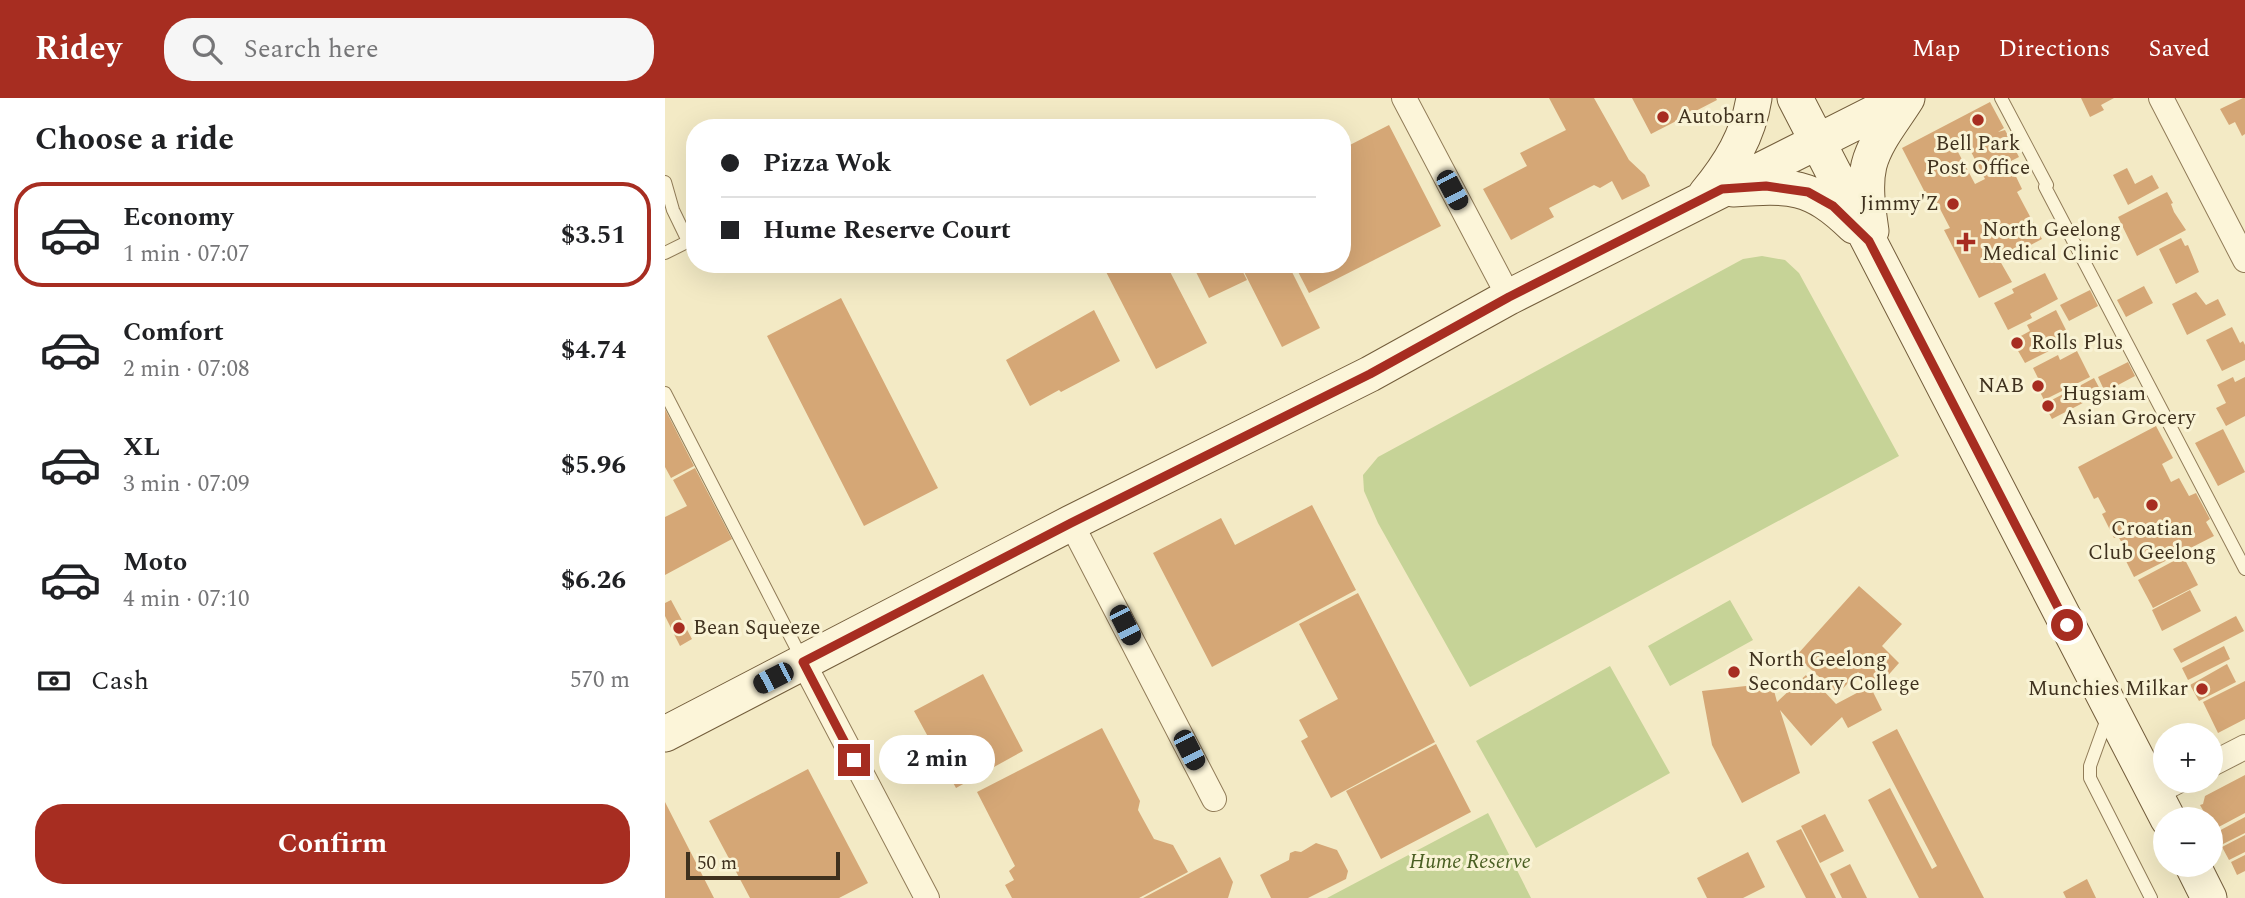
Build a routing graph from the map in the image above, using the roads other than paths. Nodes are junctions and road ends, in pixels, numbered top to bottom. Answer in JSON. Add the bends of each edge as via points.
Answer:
{"nodes":[{"id":1,"x":1404,"y":98,"type":"edge"},
{"id":2,"x":1754,"y":98,"type":"edge"},
{"id":3,"x":1795,"y":98,"type":"edge"},
{"id":4,"x":1905,"y":98,"type":"edge"},
{"id":5,"x":2001,"y":98,"type":"edge"},
{"id":6,"x":2161,"y":98,"type":"edge"},
{"id":7,"x":1817,"y":141,"type":"junction"},
{"id":8,"x":665,"y":182,"type":"edge"},
{"id":9,"x":1712,"y":194,"type":"junction"},
{"id":10,"x":686,"y":230,"type":"edge"},
{"id":11,"x":686,"y":242,"type":"edge"},
{"id":12,"x":1871,"y":247,"type":"junction"},
{"id":13,"x":665,"y":253,"type":"edge"},
{"id":14,"x":2245,"y":260,"type":"edge"},
{"id":15,"x":1509,"y":297,"type":"junction"},
{"id":16,"x":665,"y":393,"type":"edge"},
{"id":17,"x":1071,"y":523,"type":"junction"},
{"id":18,"x":2245,"y":569,"type":"edge"},
{"id":19,"x":803,"y":662,"type":"junction"},
{"id":20,"x":2111,"y":708,"type":"junction"},
{"id":21,"x":665,"y":734,"type":"edge"},
{"id":22,"x":2245,"y":747,"type":"edge"},
{"id":23,"x":2223,"y":758,"type":"edge"},
{"id":24,"x":2168,"y":798,"type":"edge"},
{"id":25,"x":1214,"y":799,"type":"dead end"},
{"id":26,"x":2198,"y":877,"type":"edge"},
{"id":27,"x":927,"y":898,"type":"edge"},
{"id":28,"x":2151,"y":898,"type":"edge"},
{"id":29,"x":2209,"y":898,"type":"edge"}],
"edges":[{"from":1,"to":15,"type":"street"},
{"from":2,"to":9,"type":"main road","via":[[1736,153]]},
{"from":3,"to":7,"type":"main road"},
{"from":4,"to":7,"type":"main road"},
{"from":4,"to":12,"type":"main road","via":[[1869,166]]},
{"from":5,"to":18,"type":"lane"},
{"from":6,"to":14,"type":"street"},
{"from":7,"to":9,"type":"main road"},
{"from":7,"to":12,"type":"main road"},
{"from":8,"to":10,"type":"lane","via":[[673,210]]},
{"from":9,"to":12,"type":"main road","via":[[1766,186],[1808,192],[1833,206]]},
{"from":9,"to":15,"type":"main road"},
{"from":11,"to":13,"type":"lane"},
{"from":12,"to":20,"type":"main road"},
{"from":15,"to":17,"type":"main road","via":[[1370,374]]},
{"from":16,"to":19,"type":"lane"},
{"from":17,"to":19,"type":"main road"},
{"from":17,"to":25,"type":"street"},
{"from":19,"to":21,"type":"main road"},
{"from":19,"to":27,"type":"street"},
{"from":20,"to":24,"type":"main road"},
{"from":20,"to":28,"type":"lane","via":[[2090,778]]},
{"from":22,"to":23,"type":"street"},
{"from":26,"to":29,"type":"main road"}]}
